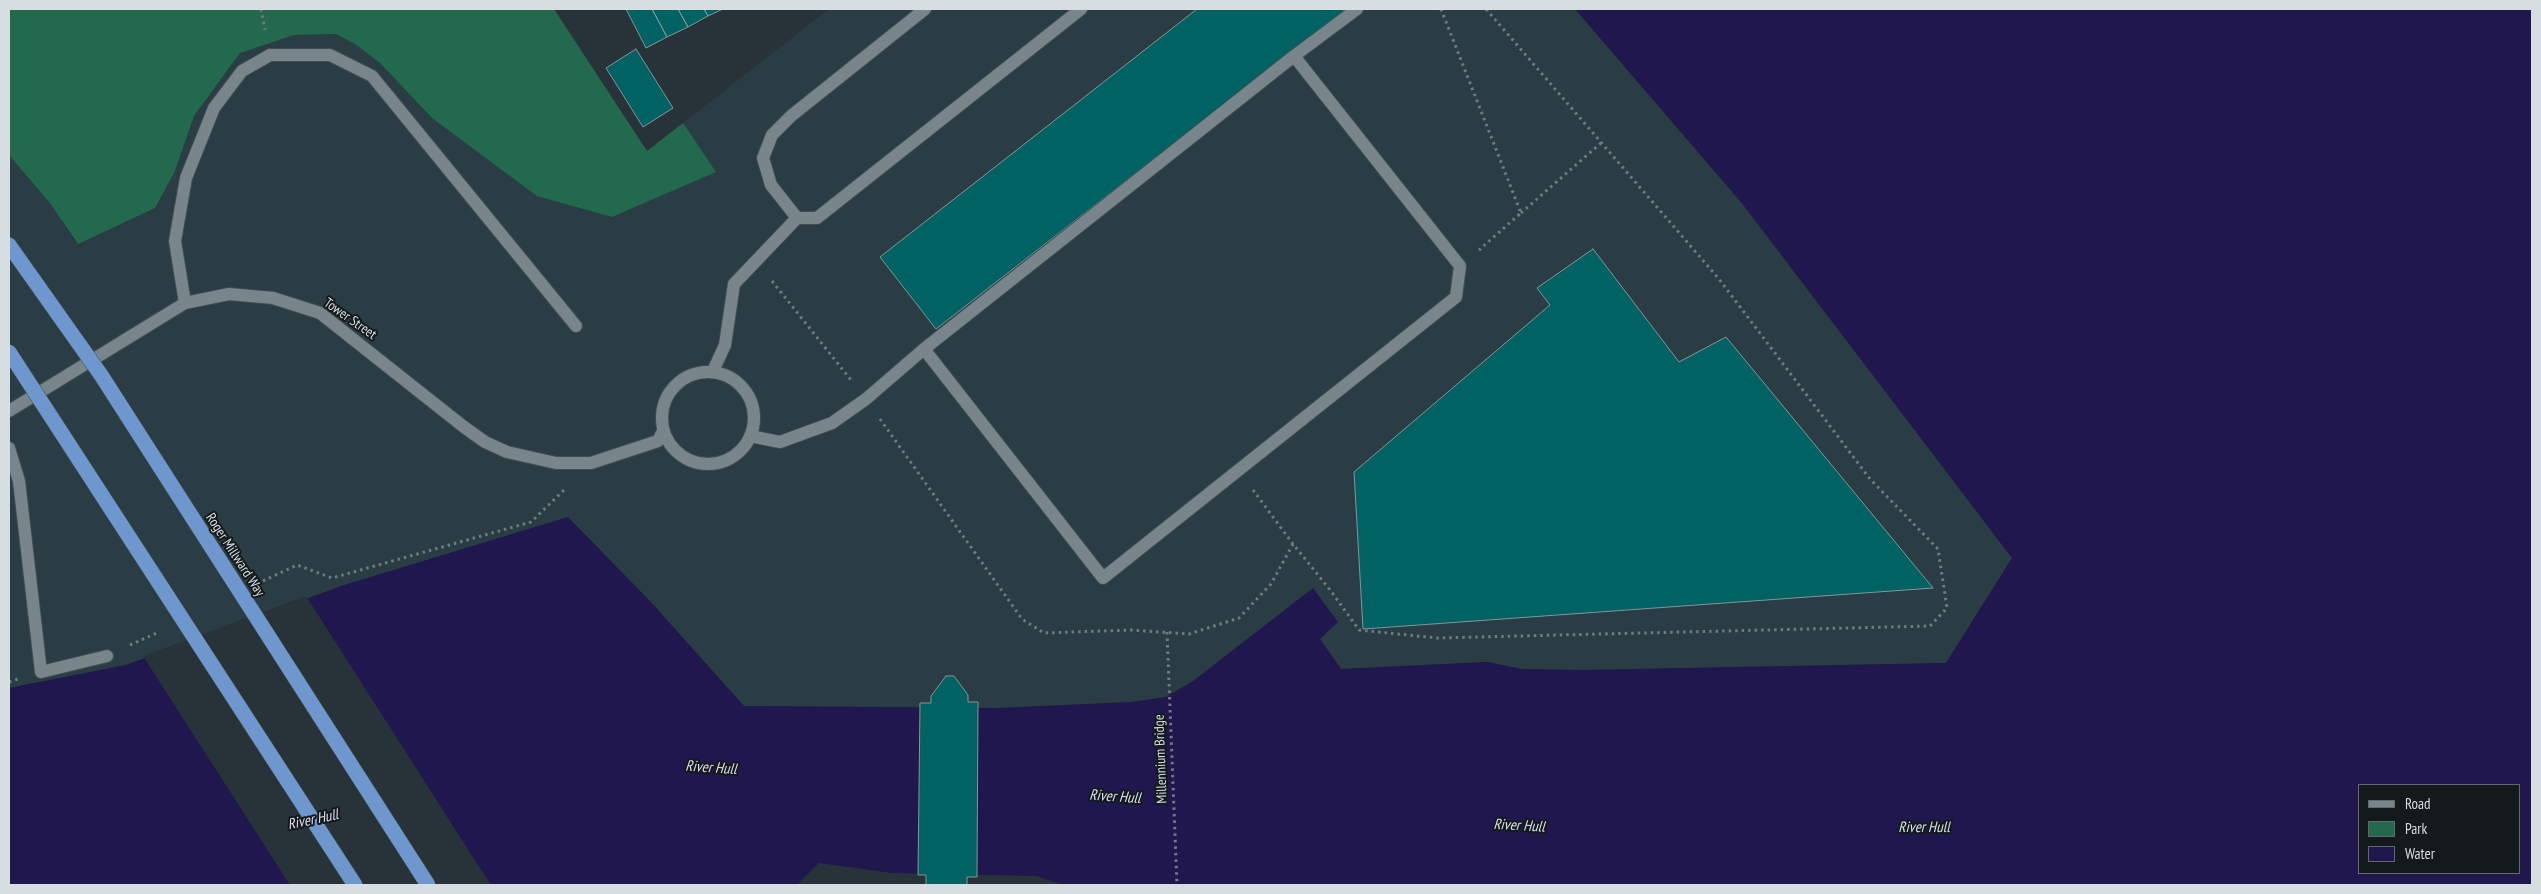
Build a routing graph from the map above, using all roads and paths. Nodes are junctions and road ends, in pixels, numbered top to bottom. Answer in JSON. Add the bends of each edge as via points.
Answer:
{"nodes":[{"id":1,"x":925,"y":9,"type":"edge"},
{"id":2,"x":1081,"y":9,"type":"edge"},
{"id":3,"x":1357,"y":9,"type":"edge"},
{"id":4,"x":1441,"y":9,"type":"edge"},
{"id":5,"x":1486,"y":9,"type":"edge"},
{"id":6,"x":1294,"y":56,"type":"junction"},
{"id":7,"x":1601,"y":143,"type":"junction"},
{"id":8,"x":1521,"y":212,"type":"junction"},
{"id":9,"x":797,"y":218,"type":"junction"},
{"id":10,"x":9,"y":246,"type":"edge"},
{"id":11,"x":756,"y":260,"type":"junction"},
{"id":12,"x":1460,"y":266,"type":"junction"},
{"id":13,"x":185,"y":303,"type":"junction"},
{"id":14,"x":576,"y":326,"type":"dead end"},
{"id":15,"x":924,"y":349,"type":"junction"},
{"id":16,"x":9,"y":352,"type":"edge"},
{"id":17,"x":713,"y":371,"type":"junction"},
{"id":18,"x":866,"y":399,"type":"junction"},
{"id":19,"x":9,"y":411,"type":"edge"},
{"id":20,"x":663,"y":431,"type":"junction"},
{"id":21,"x":750,"y":436,"type":"junction"},
{"id":22,"x":9,"y":448,"type":"edge"},
{"id":23,"x":591,"y":463,"type":"junction"},
{"id":24,"x":1238,"y":470,"type":"junction"},
{"id":25,"x":1293,"y":544,"type":"junction"},
{"id":26,"x":263,"y":582,"type":"dead end"},
{"id":27,"x":168,"y":627,"type":"dead end"},
{"id":28,"x":1167,"y":632,"type":"junction"},
{"id":29,"x":107,"y":656,"type":"joint"},
{"id":30,"x":355,"y":885,"type":"edge"},
{"id":31,"x":428,"y":885,"type":"edge"},
{"id":32,"x":1177,"y":885,"type":"edge"}],
"edges":[{"from":1,"to":9,"type":"street","via":[[791,116],[772,135],[763,158],[771,185]]},
{"from":2,"to":9,"type":"street","via":[[818,218]]},
{"from":3,"to":6,"type":"street"},
{"from":4,"to":8,"type":"path"},
{"from":5,"to":7,"type":"path"},
{"from":6,"to":12,"type":"street"},
{"from":6,"to":15,"type":"street"},
{"from":7,"to":8,"type":"path"},
{"from":7,"to":25,"type":"path","via":[[1719,279],[1870,479],[1938,549],[1947,608],[1930,626],[1437,638],[1359,630]]},
{"from":8,"to":12,"type":"path"},
{"from":9,"to":11,"type":"street"},
{"from":10,"to":31,"type":"highway","name":"Roger Millward Way","bridge":true,"via":[[101,375]]},
{"from":11,"to":17,"type":"street","via":[[734,284],[725,345]]},
{"from":11,"to":18,"type":"path"},
{"from":12,"to":24,"type":"street","via":[[1456,297]]},
{"from":13,"to":14,"type":"street","via":[[175,241],[186,178],[214,108],[242,71],[270,55],[330,55],[372,76]]},
{"from":13,"to":19,"type":"street","name":"Tower Street"},
{"from":13,"to":23,"type":"street","name":"Tower Street","via":[[229,294],[274,298],[320,313],[485,442],[507,452],[556,463]]},
{"from":15,"to":18,"type":"street"},
{"from":15,"to":24,"type":"street","via":[[1103,578]]},
{"from":16,"to":30,"type":"highway","bridge":true},
{"from":17,"to":20,"type":"street","via":[[693,373],[669,392],[662,406]]},
{"from":17,"to":21,"type":"street","via":[[729,376],[752,402],[754,419]]},
{"from":18,"to":21,"type":"street","via":[[832,423],[780,442]]},
{"from":18,"to":28,"type":"path","via":[[1022,619],[1044,633]]},
{"from":20,"to":21,"type":"street","via":[[678,453],[702,464],[729,458],[741,450]]},
{"from":20,"to":23,"type":"street","name":"Tower Street","via":[[658,441]]},
{"from":22,"to":29,"type":"street","via":[[19,481],[41,672]]},
{"from":23,"to":26,"type":"path","via":[[531,522],[332,578],[297,565]]},
{"from":24,"to":25,"type":"path"},
{"from":25,"to":28,"type":"path","via":[[1271,584],[1239,618],[1189,634]]},
{"from":27,"to":29,"type":"path"},
{"from":28,"to":32,"type":"path","name":"Millennium Bridge"}]}
